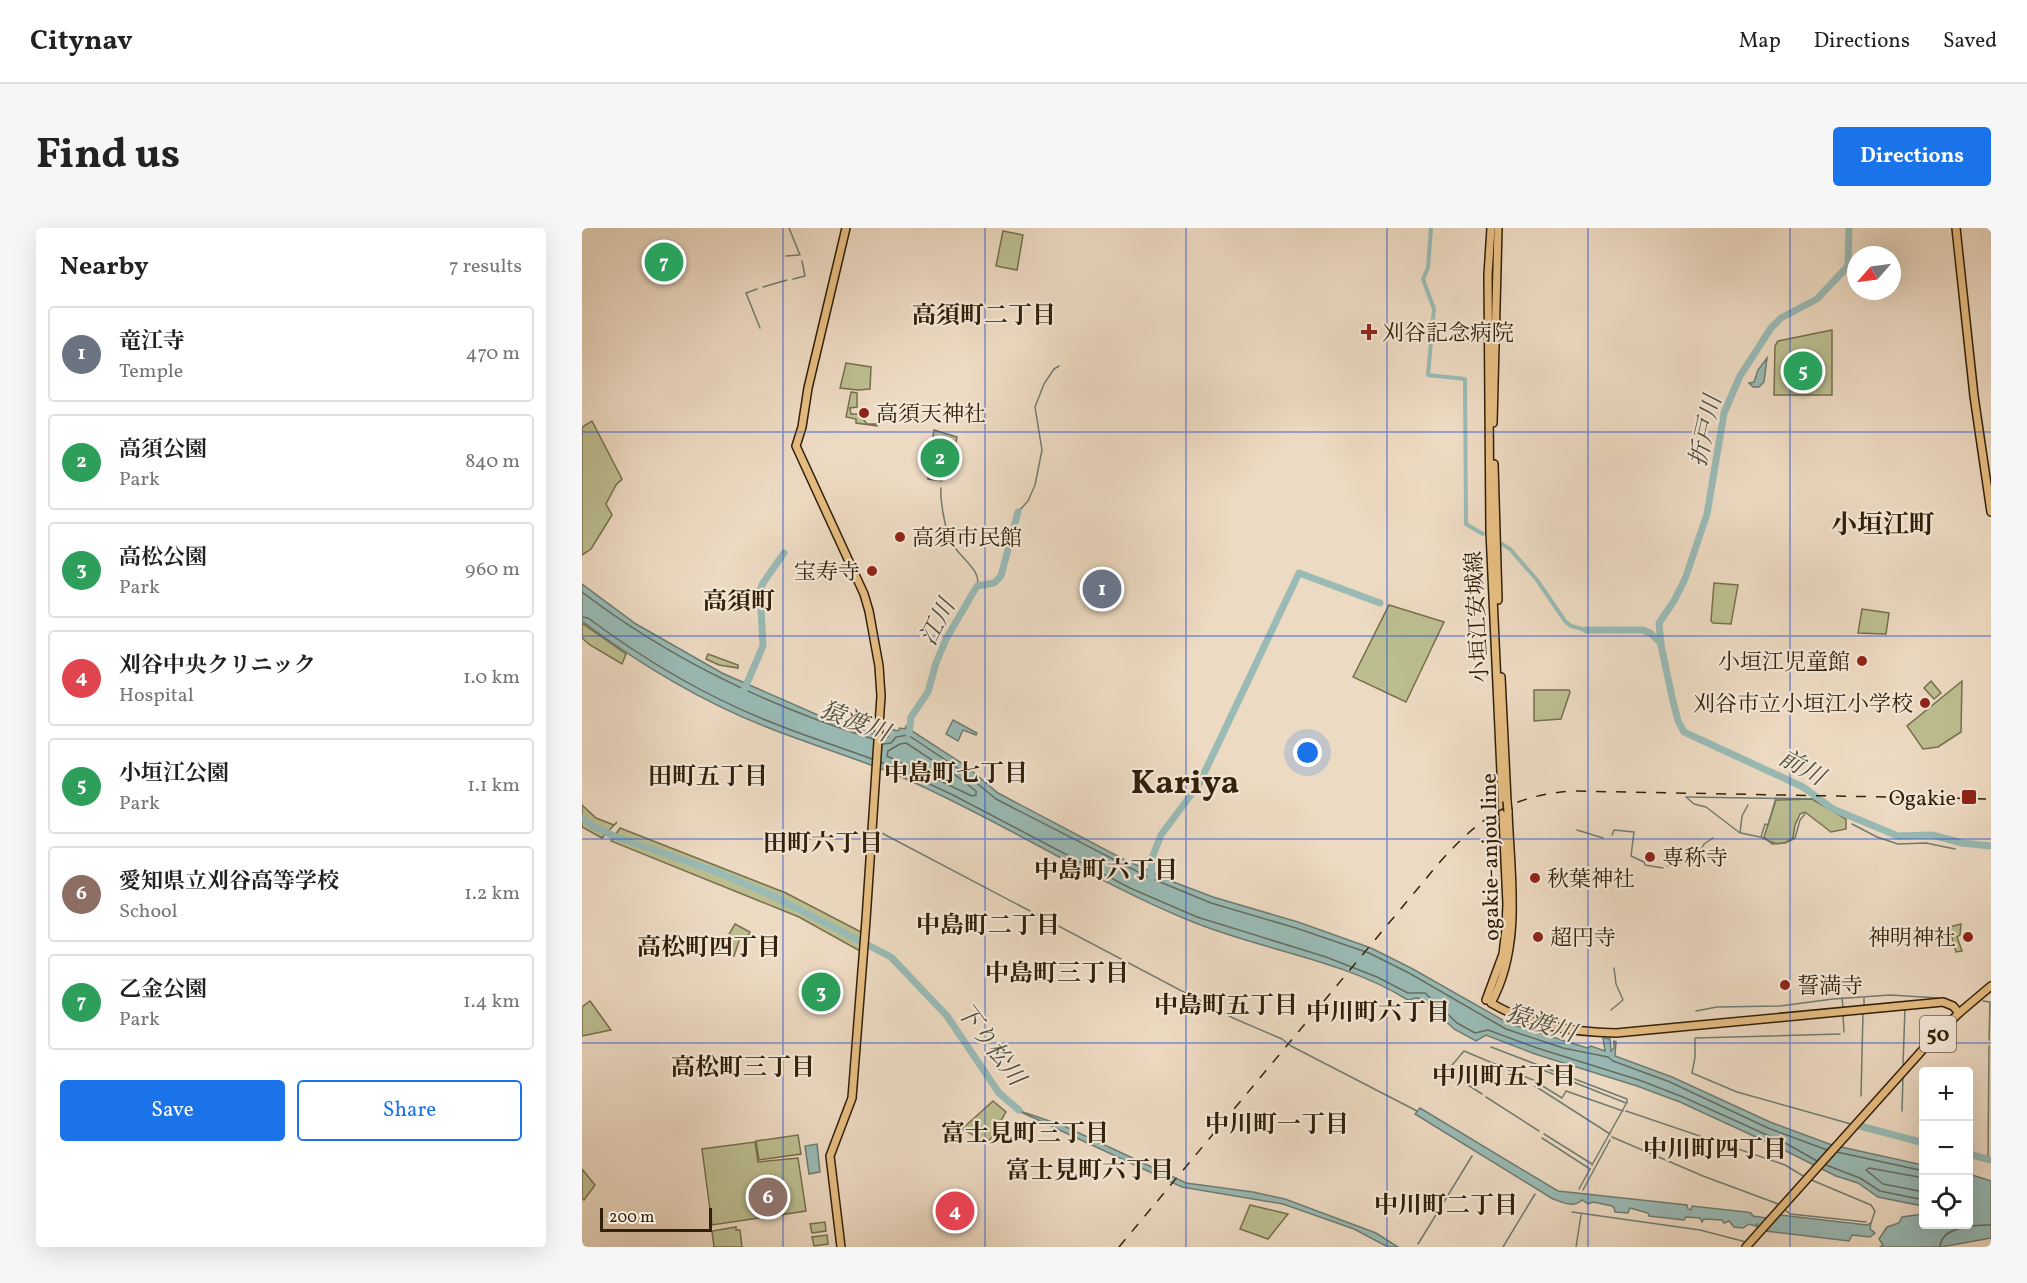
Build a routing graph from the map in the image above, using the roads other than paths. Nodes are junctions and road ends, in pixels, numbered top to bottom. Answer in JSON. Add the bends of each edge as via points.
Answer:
{"nodes":[{"id":1,"x":846,"y":228,"type":"edge"},
{"id":2,"x":1491,"y":228,"type":"edge"},
{"id":3,"x":1498,"y":228,"type":"edge"},
{"id":4,"x":1956,"y":228,"type":"edge"},
{"id":5,"x":1991,"y":512,"type":"edge"},
{"id":6,"x":1991,"y":986,"type":"edge"},
{"id":7,"x":1488,"y":1001,"type":"junction"},
{"id":8,"x":1959,"y":1013,"type":"junction"},
{"id":9,"x":842,"y":1247,"type":"edge"},
{"id":10,"x":1746,"y":1247,"type":"edge"}],
"edges":[{"from":1,"to":9,"type":"main road","via":[[796,446],[864,594],[879,666],[852,1098],[830,1156]]},
{"from":2,"to":7,"type":"main road","name":"小垣江安城線","via":[[1490,531],[1507,904],[1503,954]]},
{"from":3,"to":7,"type":"main road","name":"ogakie-anjou line","bridge":true,"via":[[1493,428],[1495,531],[1512,904],[1510,942],[1500,981]]},
{"from":4,"to":5,"type":"main road"},
{"from":6,"to":8,"type":"main road","number":"50"},
{"from":7,"to":8,"type":"main road","via":[[1553,1027],[1616,1034],[1943,1002]]},
{"from":8,"to":10,"type":"main road","number":"50"}]}
